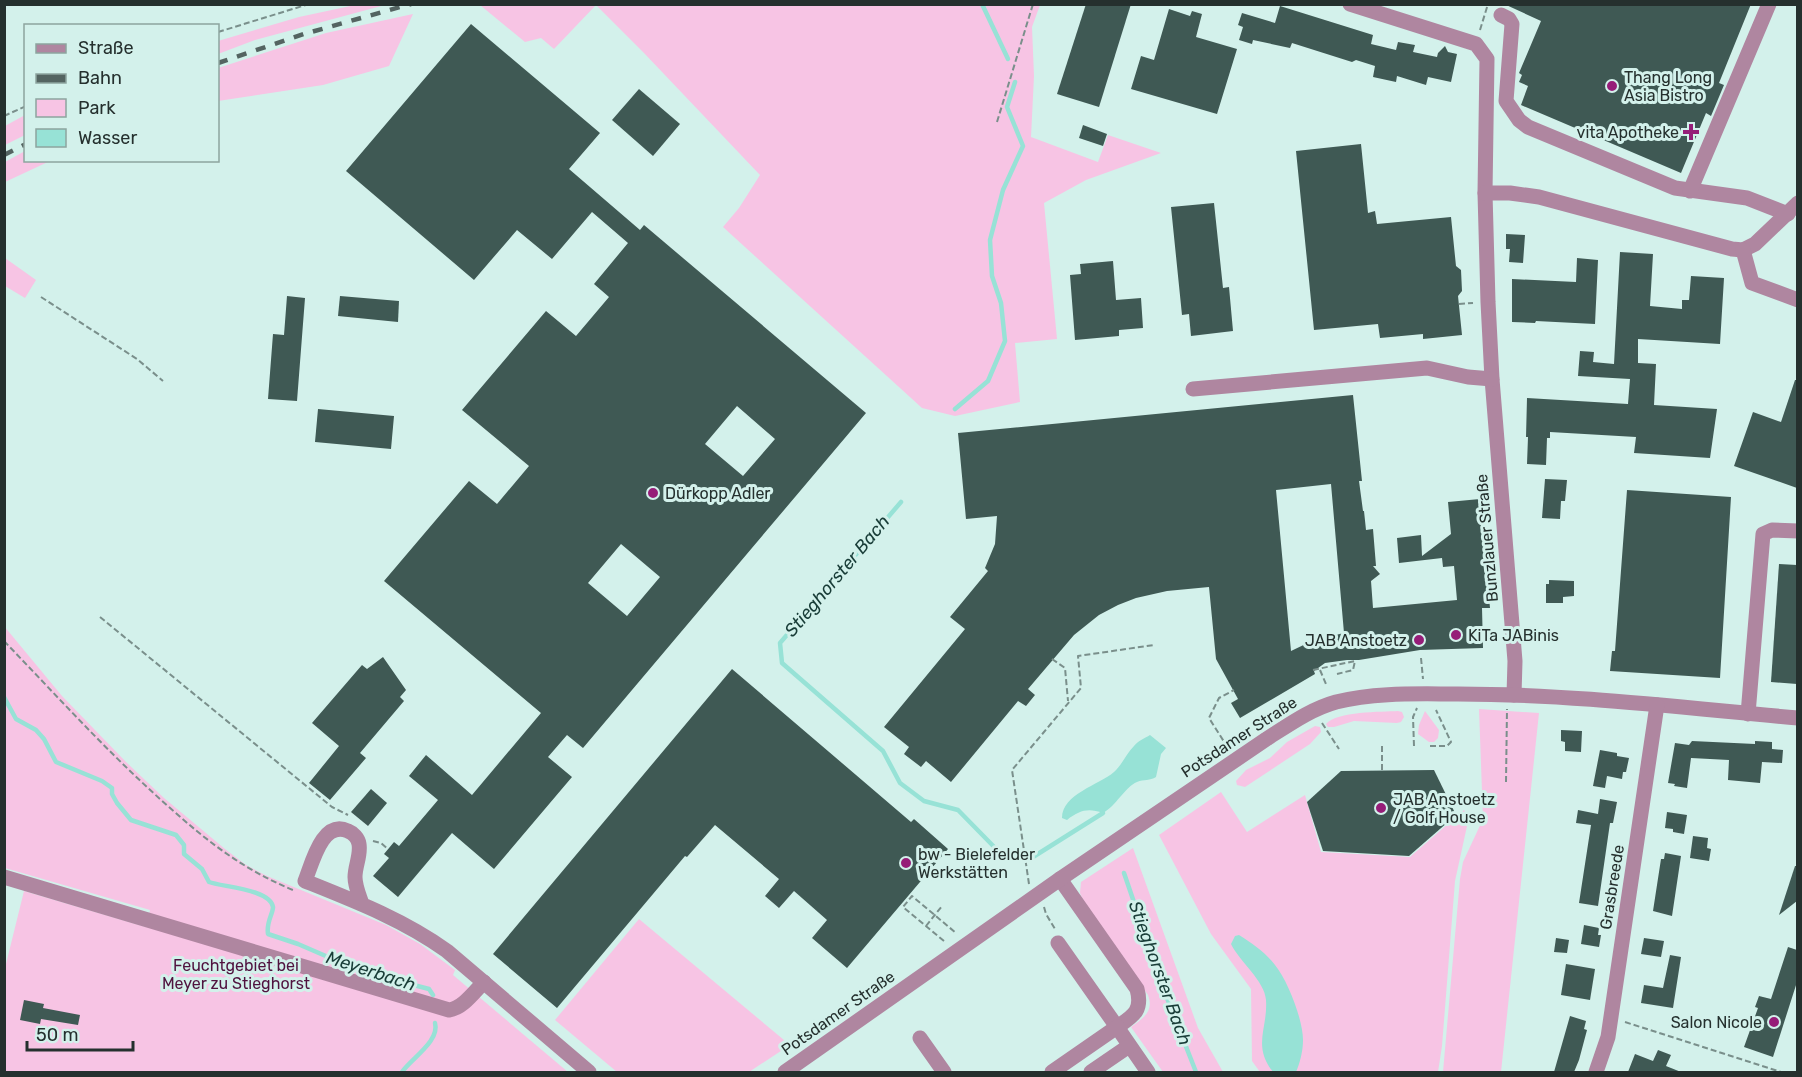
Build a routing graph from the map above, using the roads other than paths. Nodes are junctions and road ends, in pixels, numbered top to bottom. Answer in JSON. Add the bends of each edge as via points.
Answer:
{"nodes":[{"id":1,"x":1350,"y":4,"type":"edge"},
{"id":2,"x":1768,"y":4,"type":"edge"},
{"id":3,"x":1501,"y":15,"type":"dead end"},
{"id":4,"x":1690,"y":191,"type":"junction"},
{"id":5,"x":1485,"y":193,"type":"junction"},
{"id":6,"x":1793,"y":208,"type":"edge"},
{"id":7,"x":1737,"y":250,"type":"junction"},
{"id":8,"x":1797,"y":300,"type":"edge"},
{"id":9,"x":1492,"y":379,"type":"junction"},
{"id":10,"x":1193,"y":389,"type":"dead end"},
{"id":11,"x":1797,"y":531,"type":"edge"},
{"id":12,"x":1511,"y":695,"type":"junction"},
{"id":13,"x":1657,"y":705,"type":"junction"},
{"id":14,"x":1748,"y":714,"type":"junction"},
{"id":15,"x":1797,"y":718,"type":"edge"},
{"id":16,"x":4,"y":877,"type":"edge"},
{"id":17,"x":1059,"y":879,"type":"junction"},
{"id":18,"x":362,"y":904,"type":"junction"},
{"id":19,"x":1058,"y":943,"type":"road end"},
{"id":20,"x":483,"y":982,"type":"junction"},
{"id":21,"x":1117,"y":1027,"type":"junction"},
{"id":22,"x":920,"y":1038,"type":"dead end"},
{"id":23,"x":1129,"y":1046,"type":"junction"},
{"id":24,"x":589,"y":1072,"type":"edge"},
{"id":25,"x":785,"y":1072,"type":"edge"},
{"id":26,"x":944,"y":1072,"type":"edge"},
{"id":27,"x":1052,"y":1072,"type":"edge"},
{"id":28,"x":1091,"y":1072,"type":"edge"},
{"id":29,"x":1148,"y":1072,"type":"edge"},
{"id":30,"x":1596,"y":1072,"type":"edge"}],
"edges":[{"from":1,"to":5,"type":"street","name":"Bunzlauer Straße","via":[[1478,46],[1488,63]]},
{"from":2,"to":4,"type":"street"},
{"from":3,"to":4,"type":"street","via":[[1512,24],[1504,95],[1519,120],[1528,127]]},
{"from":4,"to":6,"type":"street"},
{"from":5,"to":7,"type":"street","via":[[1539,197]]},
{"from":5,"to":9,"type":"street","name":"Bunzlauer Straße"},
{"from":6,"to":7,"type":"street","via":[[1755,244]]},
{"from":7,"to":8,"type":"street","via":[[1752,284]]},
{"from":9,"to":10,"type":"street","via":[[1427,368]]},
{"from":9,"to":12,"type":"street","name":"Bunzlauer Straße","via":[[1514,639]]},
{"from":11,"to":14,"type":"street","via":[[1772,530],[1763,534]]},
{"from":12,"to":13,"type":"street","name":"Potsdamer Straße"},
{"from":12,"to":17,"type":"street","name":"Potsdamer Straße","via":[[1363,697],[1314,710]]},
{"from":13,"to":14,"type":"street","name":"Potsdamer Straße"},
{"from":13,"to":30,"type":"street","name":"Grasbreede","via":[[1611,1018]]},
{"from":14,"to":15,"type":"street","name":"Potsdamer Straße"},
{"from":16,"to":20,"type":"street","via":[[449,1010],[462,1004]]},
{"from":17,"to":21,"type":"street","via":[[1137,989],[1139,1007]]},
{"from":17,"to":25,"type":"street","name":"Potsdamer Straße","via":[[1033,890]]},
{"from":18,"to":18,"type":"street","via":[[302,887],[327,832],[340,828],[359,842],[355,877]]},
{"from":18,"to":20,"type":"street","via":[[430,938]]},
{"from":19,"to":21,"type":"street"},
{"from":20,"to":24,"type":"street"},
{"from":21,"to":23,"type":"street"},
{"from":21,"to":27,"type":"street"},
{"from":22,"to":26,"type":"street"},
{"from":23,"to":28,"type":"street"},
{"from":23,"to":29,"type":"street"}]}
